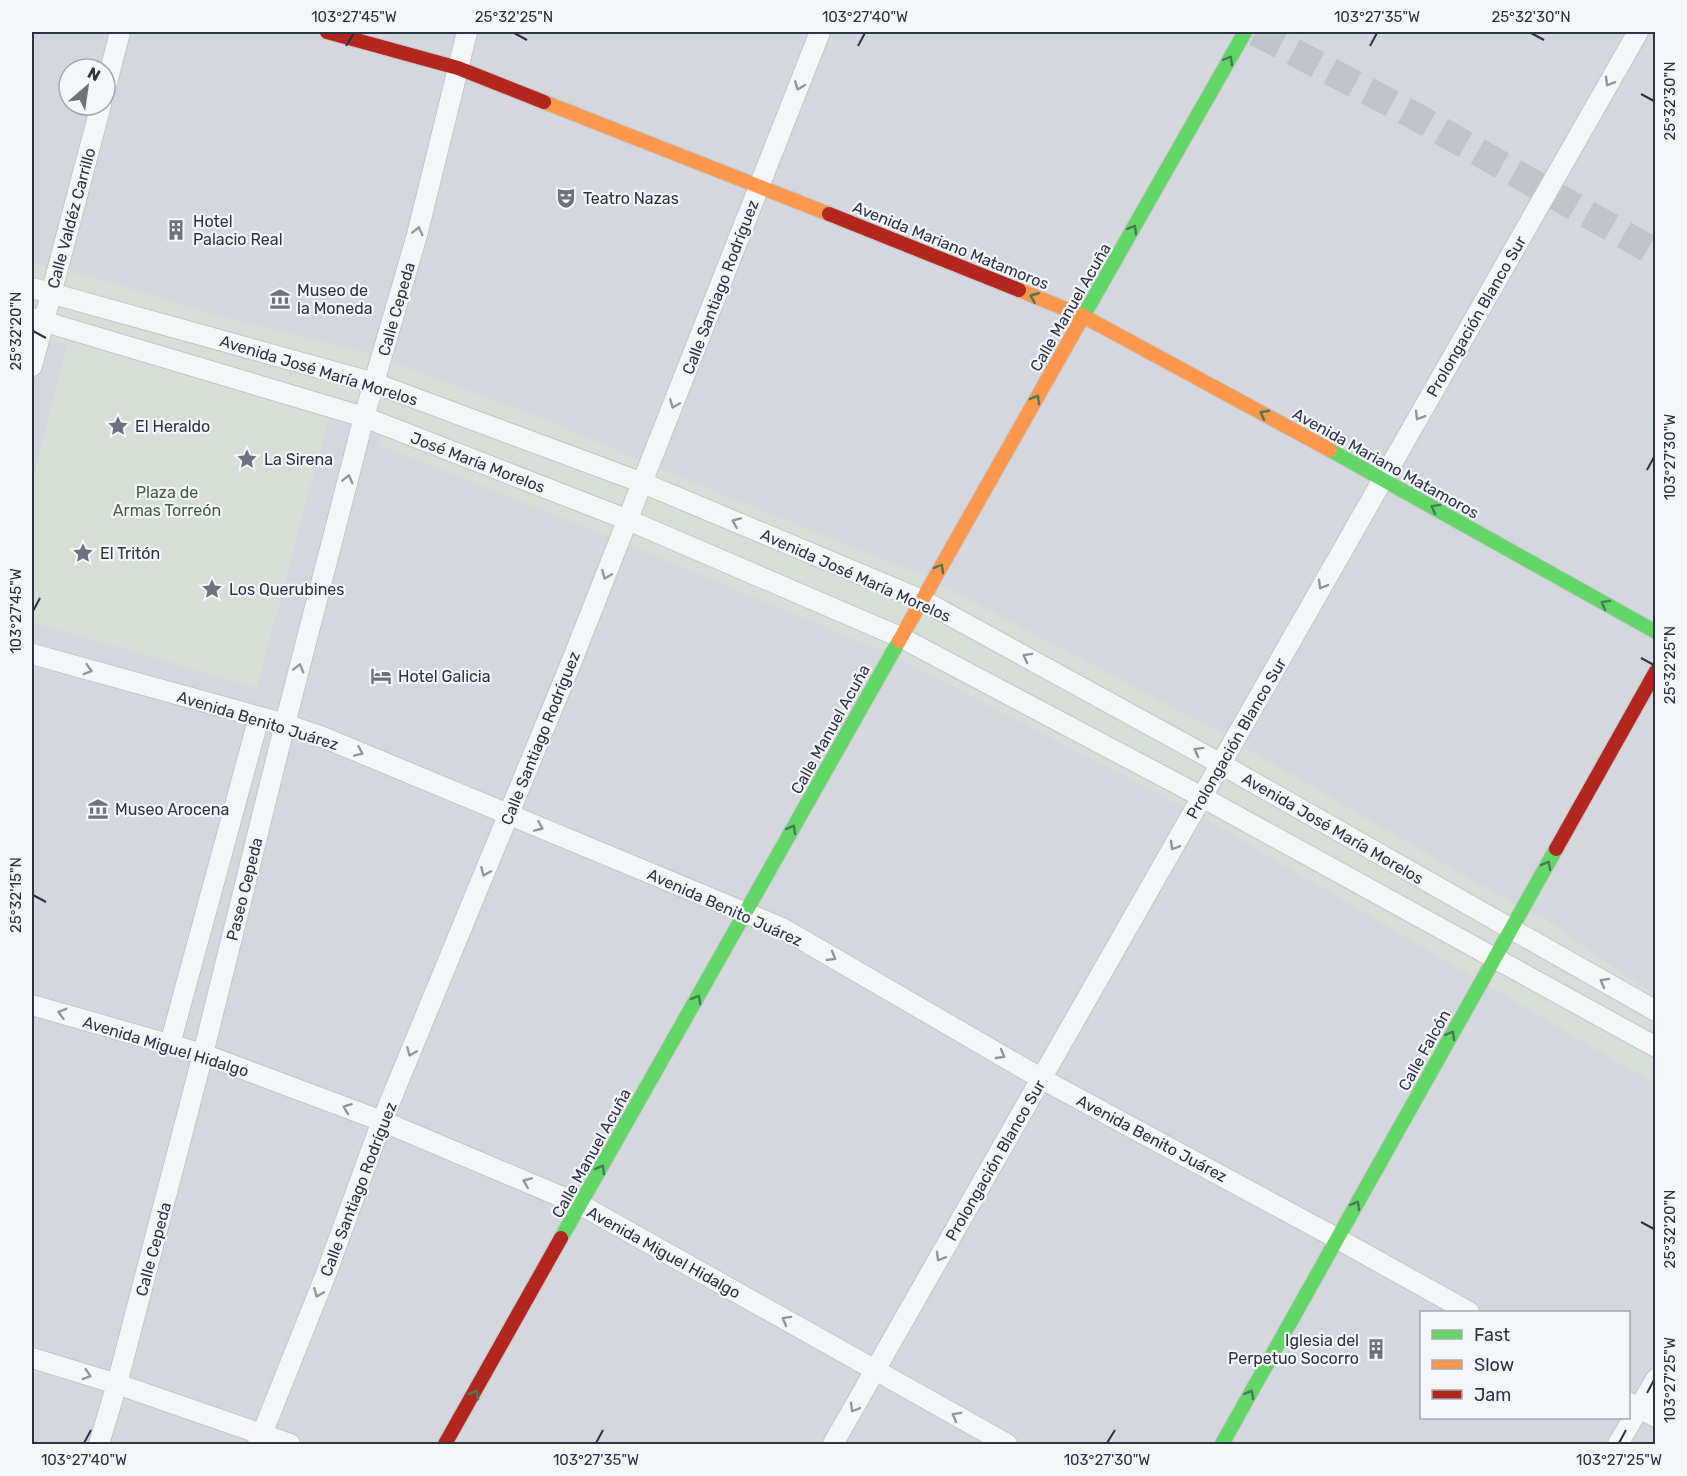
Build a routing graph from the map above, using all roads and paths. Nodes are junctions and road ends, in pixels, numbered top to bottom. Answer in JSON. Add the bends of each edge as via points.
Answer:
{"nodes":[{"id":1,"x":120,"y":32,"type":"edge"},
{"id":2,"x":327,"y":32,"type":"edge"},
{"id":3,"x":467,"y":32,"type":"edge"},
{"id":4,"x":820,"y":32,"type":"edge"},
{"id":5,"x":1245,"y":32,"type":"edge"},
{"id":6,"x":1638,"y":32,"type":"edge"},
{"id":7,"x":114,"y":57,"type":"edge"},
{"id":8,"x":458,"y":68,"type":"junction"},
{"id":9,"x":98,"y":117,"type":"edge"},
{"id":10,"x":760,"y":186,"type":"junction"},
{"id":11,"x":32,"y":288,"type":"edge"},
{"id":12,"x":51,"y":293,"type":"junction"},
{"id":13,"x":1083,"y":316,"type":"junction"},
{"id":14,"x":37,"y":320,"type":"edge"},
{"id":15,"x":32,"y":366,"type":"edge"},
{"id":16,"x":375,"y":383,"type":"junction"},
{"id":17,"x":364,"y":417,"type":"junction"},
{"id":18,"x":1383,"y":479,"type":"junction"},
{"id":19,"x":643,"y":483,"type":"junction"},
{"id":20,"x":628,"y":520,"type":"junction"},
{"id":21,"x":921,"y":600,"type":"junction"},
{"id":22,"x":1656,"y":632,"type":"edge"},
{"id":23,"x":900,"y":637,"type":"junction"},
{"id":24,"x":32,"y":654,"type":"edge"},
{"id":25,"x":1656,"y":671,"type":"edge"},
{"id":26,"x":259,"y":717,"type":"junction"},
{"id":27,"x":285,"y":724,"type":"junction"},
{"id":28,"x":1221,"y":764,"type":"junction"},
{"id":29,"x":1202,"y":797,"type":"junction"},
{"id":30,"x":509,"y":814,"type":"junction"},
{"id":31,"x":746,"y":913,"type":"junction"},
{"id":32,"x":1510,"y":930,"type":"junction"},
{"id":33,"x":1495,"y":957,"type":"junction"},
{"id":34,"x":32,"y":1005,"type":"edge"},
{"id":35,"x":1656,"y":1011,"type":"edge"},
{"id":36,"x":170,"y":1044,"type":"junction"},
{"id":37,"x":1656,"y":1047,"type":"edge"},
{"id":38,"x":203,"y":1054,"type":"junction"},
{"id":39,"x":1042,"y":1078,"type":"junction"},
{"id":40,"x":382,"y":1121,"type":"junction"},
{"id":41,"x":581,"y":1205,"type":"junction"},
{"id":42,"x":1338,"y":1239,"type":"junction"},
{"id":43,"x":1467,"y":1311,"type":"edge"},
{"id":44,"x":32,"y":1358,"type":"edge"},
{"id":45,"x":875,"y":1371,"type":"junction"},
{"id":46,"x":1656,"y":1379,"type":"edge"},
{"id":47,"x":117,"y":1384,"type":"junction"},
{"id":48,"x":1641,"y":1409,"type":"edge"},
{"id":49,"x":260,"y":1439,"type":"edge"},
{"id":50,"x":99,"y":1444,"type":"edge"},
{"id":51,"x":290,"y":1444,"type":"edge"},
{"id":52,"x":445,"y":1444,"type":"edge"},
{"id":53,"x":833,"y":1444,"type":"edge"},
{"id":54,"x":1007,"y":1444,"type":"edge"},
{"id":55,"x":1222,"y":1444,"type":"edge"},
{"id":56,"x":1618,"y":1444,"type":"edge"}],
"edges":[{"from":1,"to":7,"type":"street"},
{"from":2,"to":8,"type":"street","name":"Avenida Mariano Matamoros"},
{"from":3,"to":8,"type":"street","name":"Calle Cepeda"},
{"from":4,"to":10,"type":"street","name":"Calle Santiago Rodríguez","one_way":true},
{"from":13,"to":5,"type":"street","name":"Calle Manuel Acuña","one_way":true},
{"from":6,"to":18,"type":"street","name":"Prolongación Blanco Sur","one_way":true},
{"from":8,"to":10,"type":"street","name":"Avenida Mariano Matamoros"},
{"from":16,"to":8,"type":"street","name":"Calle Cepeda","one_way":true,"via":[[417,236]]},
{"from":9,"to":12,"type":"street","name":"Calle Valdéz Carrillo"},
{"from":13,"to":10,"type":"street","name":"Avenida Mariano Matamoros","one_way":true},
{"from":10,"to":19,"type":"street","name":"Calle Santiago Rodríguez","one_way":true},
{"from":11,"to":12,"type":"street","name":"Avenida José María Morelos"},
{"from":12,"to":14,"type":"street","name":"Calle Valdéz Carrillo"},
{"from":12,"to":16,"type":"street","name":"Avenida José María Morelos"},
{"from":18,"to":13,"type":"street","name":"Avenida Mariano Matamoros","one_way":true},
{"from":21,"to":13,"type":"street","name":"Calle Manuel Acuña","one_way":true},
{"from":14,"to":15,"type":"street","name":"Calle Valdéz Carrillo"},
{"from":14,"to":17,"type":"street","name":"José María Morelos"},
{"from":16,"to":17,"type":"street","name":"Calle Cepeda"},
{"from":16,"to":19,"type":"street","name":"Avenida José María Morelos"},
{"from":17,"to":20,"type":"street","name":"José María Morelos"},
{"from":27,"to":17,"type":"street","name":"Calle Cepeda","one_way":true},
{"from":22,"to":18,"type":"street","name":"Avenida Mariano Matamoros","one_way":true},
{"from":18,"to":28,"type":"street","name":"Prolongación Blanco Sur","one_way":true},
{"from":19,"to":20,"type":"street","name":"Calle Santiago Rodríguez"},
{"from":21,"to":19,"type":"street","name":"Avenida José María Morelos","one_way":true},
{"from":20,"to":23,"type":"street","name":"José María Morelos"},
{"from":20,"to":30,"type":"street","name":"Calle Santiago Rodríguez","one_way":true},
{"from":21,"to":23,"type":"street","name":"Calle Manuel Acuña"},
{"from":28,"to":21,"type":"street","name":"Avenida José María Morelos","one_way":true},
{"from":23,"to":29,"type":"street","name":"Avenida José María Morelos"},
{"from":31,"to":23,"type":"street","name":"Calle Manuel Acuña","one_way":true},
{"from":24,"to":26,"type":"street","name":"Avenida Benito Juárez","one_way":true},
{"from":32,"to":25,"type":"street","name":"Calle Falcón","one_way":true},
{"from":26,"to":27,"type":"street","name":"Avenida Benito Juárez"},
{"from":26,"to":36,"type":"street","name":"Paseo Cepeda"},
{"from":27,"to":30,"type":"street","name":"Avenida Benito Juárez","one_way":true},
{"from":27,"to":38,"type":"street","name":"Paseo Cepeda"},
{"from":28,"to":29,"type":"street","name":"Prolongación Blanco Sur"},
{"from":28,"to":32,"type":"street","name":"Avenida José María Morelos"},
{"from":29,"to":33,"type":"street","name":"Avenida José María Morelos"},
{"from":29,"to":39,"type":"street","name":"Prolongación Blanco Sur","one_way":true},
{"from":30,"to":31,"type":"street","name":"Avenida Benito Juárez","one_way":true},
{"from":30,"to":40,"type":"street","name":"Calle Santiago Rodríguez","one_way":true},
{"from":31,"to":39,"type":"street","name":"Avenida Benito Juárez","one_way":true,"via":[[782,928]]},
{"from":41,"to":31,"type":"street","name":"Calle Manuel Acuña","one_way":true},
{"from":32,"to":33,"type":"street","name":"Calle Falcón"},
{"from":35,"to":32,"type":"street","name":"Avenida José María Morelos","one_way":true},
{"from":33,"to":37,"type":"street","name":"Avenida José María Morelos"},
{"from":42,"to":33,"type":"street","name":"Calle Falcón","one_way":true},
{"from":36,"to":34,"type":"street","name":"Avenida Miguel Hidalgo","one_way":true},
{"from":36,"to":38,"type":"street","name":"Avenida Miguel Hidalgo"},
{"from":40,"to":38,"type":"street","name":"Avenida Miguel Hidalgo","one_way":true},
{"from":38,"to":47,"type":"street","name":"Calle Cepeda"},
{"from":39,"to":42,"type":"street","name":"Avenida Benito Juárez"},
{"from":39,"to":45,"type":"street","name":"Prolongación Blanco Sur","one_way":true},
{"from":41,"to":40,"type":"street","name":"Avenida Miguel Hidalgo","one_way":true},
{"from":40,"to":49,"type":"street","name":"Calle Santiago Rodríguez","one_way":true},
{"from":45,"to":41,"type":"street","name":"Avenida Miguel Hidalgo","one_way":true},
{"from":52,"to":41,"type":"street","name":"Calle Manuel Acuña","one_way":true},
{"from":42,"to":43,"type":"street","name":"Avenida Benito Juárez"},
{"from":55,"to":42,"type":"street","name":"Calle Falcón","one_way":true},
{"from":44,"to":47,"type":"street","one_way":true},
{"from":45,"to":53,"type":"street","name":"Prolongación Blanco Sur","one_way":true},
{"from":54,"to":45,"type":"street","name":"Avenida Miguel Hidalgo","one_way":true},
{"from":46,"to":48,"type":"street"},
{"from":47,"to":49,"type":"street"},
{"from":47,"to":50,"type":"street","name":"Calle Cepeda"},
{"from":48,"to":56,"type":"street"},
{"from":49,"to":51,"type":"street"}]}
